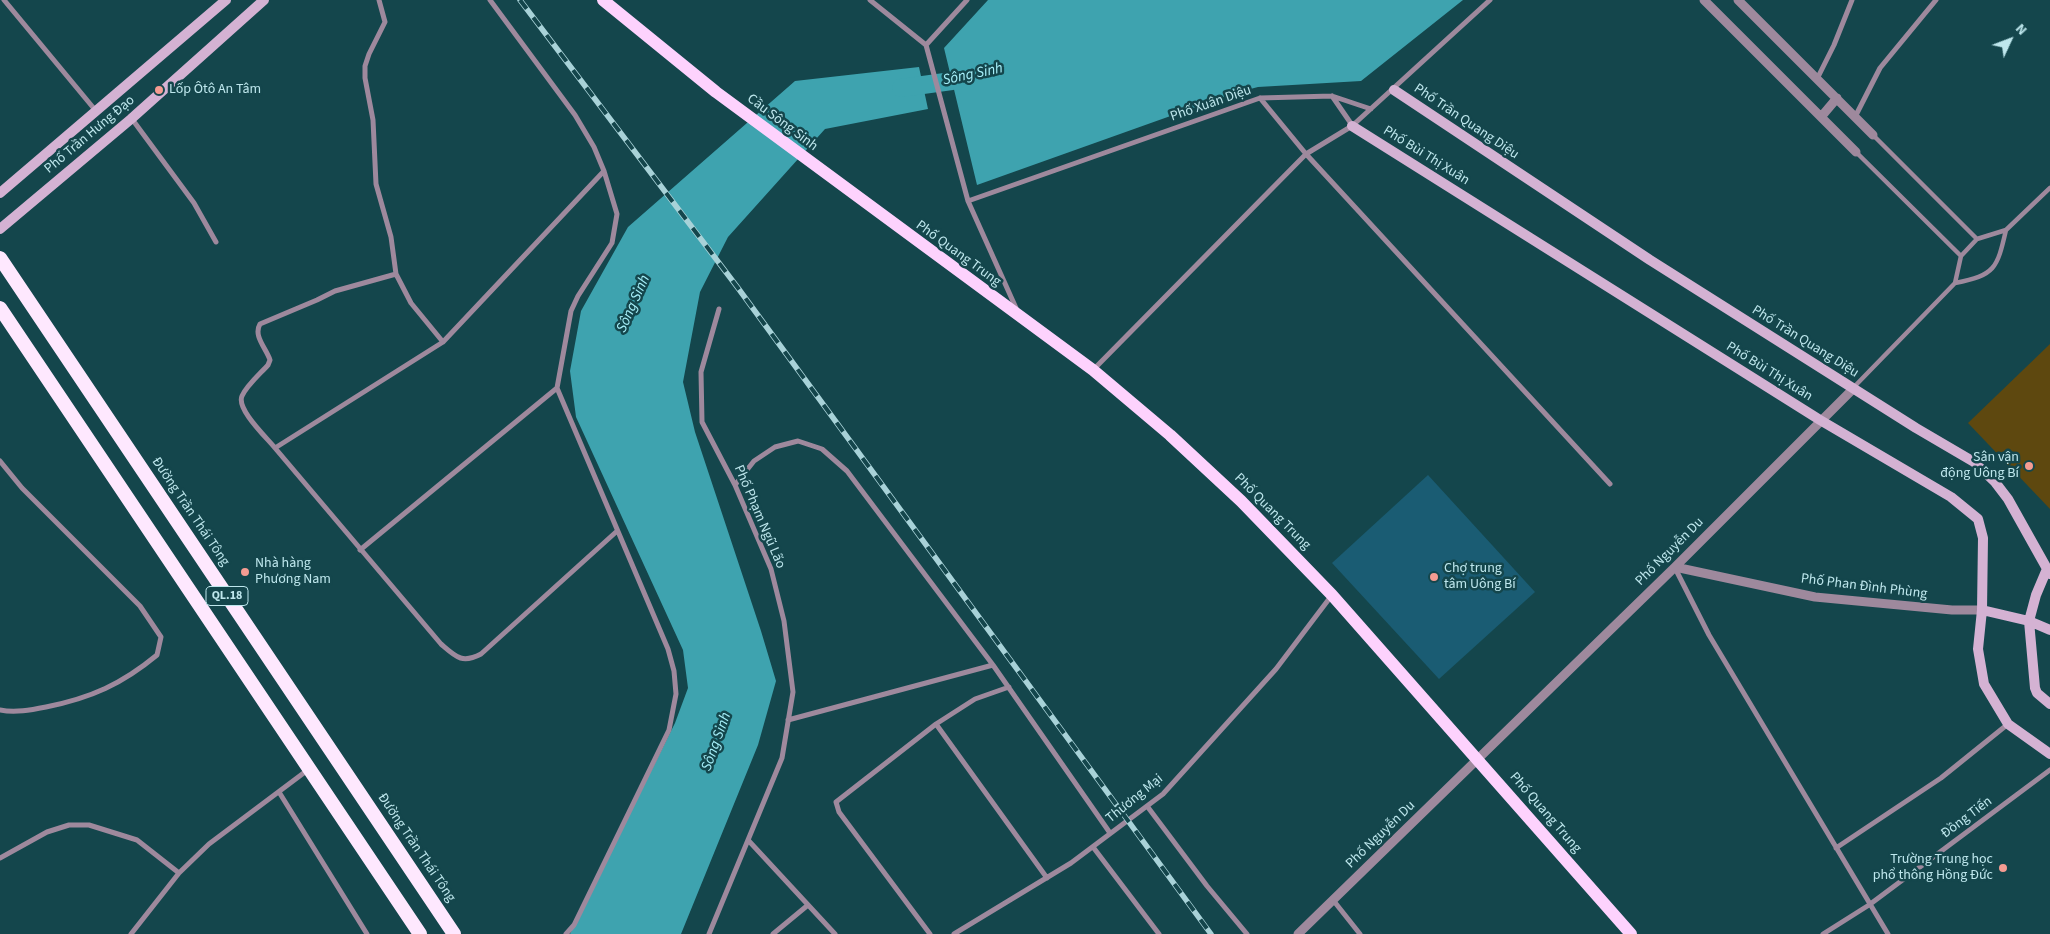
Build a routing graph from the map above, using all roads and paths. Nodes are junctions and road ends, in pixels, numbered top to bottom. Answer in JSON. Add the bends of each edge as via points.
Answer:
{"nodes":[{"id":1,"x":4,"y":0,"type":"edge"},
{"id":2,"x":226,"y":0,"type":"edge"},
{"id":3,"x":264,"y":0,"type":"edge"},
{"id":4,"x":379,"y":0,"type":"edge"},
{"id":5,"x":490,"y":0,"type":"edge"},
{"id":6,"x":602,"y":0,"type":"edge"},
{"id":7,"x":870,"y":0,"type":"edge"},
{"id":8,"x":967,"y":0,"type":"edge"},
{"id":9,"x":1490,"y":0,"type":"edge"},
{"id":10,"x":1704,"y":0,"type":"edge"},
{"id":11,"x":1738,"y":0,"type":"edge"},
{"id":12,"x":1852,"y":0,"type":"edge"},
{"id":13,"x":1936,"y":0,"type":"edge"},
{"id":14,"x":926,"y":45,"type":"junction"},
{"id":15,"x":1817,"y":79,"type":"junction"},
{"id":16,"x":1394,"y":90,"type":"junction"},
{"id":17,"x":1332,"y":96,"type":"junction"},
{"id":18,"x":1260,"y":98,"type":"junction"},
{"id":19,"x":1837,"y":98,"type":"junction"},
{"id":20,"x":1371,"y":109,"type":"junction"},
{"id":21,"x":96,"y":111,"type":"junction"},
{"id":22,"x":1821,"y":117,"type":"junction"},
{"id":23,"x":1855,"y":117,"type":"junction"},
{"id":24,"x":131,"y":119,"type":"junction"},
{"id":25,"x":1352,"y":126,"type":"junction"},
{"id":26,"x":1873,"y":134,"type":"joint"},
{"id":27,"x":1856,"y":152,"type":"joint"},
{"id":28,"x":1306,"y":154,"type":"junction"},
{"id":29,"x":604,"y":171,"type":"junction"},
{"id":30,"x":830,"y":178,"type":"joint"},
{"id":31,"x":2050,"y":188,"type":"edge"},
{"id":32,"x":0,"y":193,"type":"edge"},
{"id":33,"x":968,"y":201,"type":"junction"},
{"id":34,"x":0,"y":229,"type":"edge"},
{"id":35,"x":2006,"y":230,"type":"junction"},
{"id":36,"x":1977,"y":240,"type":"junction"},
{"id":37,"x":216,"y":242,"type":"dead end"},
{"id":38,"x":1961,"y":256,"type":"junction"},
{"id":39,"x":0,"y":258,"type":"edge"},
{"id":40,"x":396,"y":274,"type":"junction"},
{"id":41,"x":1955,"y":283,"type":"junction"},
{"id":42,"x":0,"y":308,"type":"edge"},
{"id":43,"x":719,"y":309,"type":"dead end"},
{"id":44,"x":1020,"y":318,"type":"junction"},
{"id":45,"x":443,"y":342,"type":"junction"},
{"id":46,"x":1093,"y":370,"type":"junction"},
{"id":47,"x":557,"y":388,"type":"junction"},
{"id":48,"x":1853,"y":389,"type":"junction"},
{"id":49,"x":1820,"y":420,"type":"junction"},
{"id":50,"x":275,"y":448,"type":"junction"},
{"id":51,"x":0,"y":461,"type":"edge"},
{"id":52,"x":1610,"y":484,"type":"dead end"},
{"id":53,"x":735,"y":485,"type":"junction"},
{"id":54,"x":616,"y":532,"type":"junction"},
{"id":55,"x":360,"y":550,"type":"junction"},
{"id":56,"x":1675,"y":567,"type":"junction"},
{"id":57,"x":2048,"y":572,"type":"edge"},
{"id":58,"x":1332,"y":595,"type":"junction"},
{"id":59,"x":1982,"y":610,"type":"junction"},
{"id":60,"x":2029,"y":621,"type":"junction"},
{"id":61,"x":2050,"y":630,"type":"edge"},
{"id":62,"x":993,"y":664,"type":"junction"},
{"id":63,"x":1009,"y":687,"type":"junction"},
{"id":64,"x":2050,"y":704,"type":"edge"},
{"id":65,"x":0,"y":710,"type":"edge"},
{"id":66,"x":788,"y":720,"type":"junction"},
{"id":67,"x":936,"y":724,"type":"junction"},
{"id":68,"x":2008,"y":724,"type":"junction"},
{"id":69,"x":2050,"y":754,"type":"edge"},
{"id":70,"x":1479,"y":759,"type":"junction"},
{"id":71,"x":310,"y":768,"type":"junction"},
{"id":72,"x":2050,"y":770,"type":"edge"},
{"id":73,"x":279,"y":792,"type":"junction"},
{"id":74,"x":1147,"y":806,"type":"junction"},
{"id":75,"x":1110,"y":833,"type":"junction"},
{"id":76,"x":748,"y":840,"type":"junction"},
{"id":77,"x":1092,"y":847,"type":"junction"},
{"id":78,"x":1836,"y":848,"type":"junction"},
{"id":79,"x":0,"y":858,"type":"edge"},
{"id":80,"x":179,"y":873,"type":"junction"},
{"id":81,"x":1047,"y":878,"type":"junction"},
{"id":82,"x":1333,"y":900,"type":"junction"},
{"id":83,"x":1869,"y":904,"type":"junction"},
{"id":84,"x":808,"y":905,"type":"junction"},
{"id":85,"x":131,"y":934,"type":"edge"},
{"id":86,"x":368,"y":934,"type":"edge"},
{"id":87,"x":420,"y":934,"type":"edge"},
{"id":88,"x":454,"y":934,"type":"edge"},
{"id":89,"x":566,"y":934,"type":"edge"},
{"id":90,"x":709,"y":934,"type":"edge"},
{"id":91,"x":773,"y":934,"type":"edge"},
{"id":92,"x":835,"y":934,"type":"edge"},
{"id":93,"x":930,"y":934,"type":"edge"},
{"id":94,"x":954,"y":934,"type":"edge"},
{"id":95,"x":1158,"y":934,"type":"edge"},
{"id":96,"x":1247,"y":934,"type":"edge"},
{"id":97,"x":1298,"y":934,"type":"edge"},
{"id":98,"x":1360,"y":934,"type":"edge"},
{"id":99,"x":1631,"y":934,"type":"edge"},
{"id":100,"x":1823,"y":934,"type":"edge"},
{"id":101,"x":1888,"y":934,"type":"edge"}],
"edges":[{"from":1,"to":21,"type":"street"},
{"from":2,"to":21,"type":"main road","name":"Phố Trần Hưng Đạo"},
{"from":3,"to":24,"type":"main road","name":"Phố Trần Hưng Đạo"},
{"from":4,"to":40,"type":"street","via":[[385,22],[369,54],[365,78],[374,120],[376,184],[391,237]]},
{"from":5,"to":29,"type":"street","via":[[575,115]]},
{"from":6,"to":30,"type":"main road","name":"Cầu Sông Sinh"},
{"from":7,"to":14,"type":"street"},
{"from":8,"to":14,"type":"street"},
{"from":9,"to":16,"type":"street"},
{"from":10,"to":22,"type":"street"},
{"from":11,"to":15,"type":"street"},
{"from":12,"to":15,"type":"street"},
{"from":13,"to":23,"type":"street","via":[[1880,68]]},
{"from":14,"to":33,"type":"street"},
{"from":15,"to":19,"type":"street"},
{"from":16,"to":20,"type":"street"},
{"from":16,"to":48,"type":"main road","name":"Phố Trần Quang Diệu","via":[[1650,260]]},
{"from":17,"to":18,"type":"street","name":"Phố Xuân Diệu"},
{"from":17,"to":20,"type":"street","name":"Phố Xuân Diệu"},
{"from":17,"to":25,"type":"street","name":"Phố Bùi Thị Xuân"},
{"from":18,"to":28,"type":"street"},
{"from":18,"to":33,"type":"street","name":"Phố Xuân Diệu"},
{"from":19,"to":22,"type":"street"},
{"from":19,"to":23,"type":"street"},
{"from":20,"to":25,"type":"street"},
{"from":21,"to":32,"type":"main road","name":"Phố Trần Hưng Đạo"},
{"from":22,"to":27,"type":"street"},
{"from":23,"to":26,"type":"street"},
{"from":24,"to":34,"type":"main road","name":"Phố Trần Hưng Đạo"},
{"from":24,"to":37,"type":"street","via":[[194,203]]},
{"from":25,"to":28,"type":"street"},
{"from":25,"to":49,"type":"main road","name":"Phố Bùi Thị Xuân"},
{"from":26,"to":36,"type":"street"},
{"from":27,"to":38,"type":"street"},
{"from":28,"to":46,"type":"street"},
{"from":28,"to":52,"type":"street"},
{"from":29,"to":45,"type":"street"},
{"from":29,"to":47,"type":"street","via":[[617,214],[616,230],[612,243],[571,311]]},
{"from":30,"to":44,"type":"main road","name":"Phố Quang Trung"},
{"from":31,"to":35,"type":"street"},
{"from":33,"to":44,"type":"street"},
{"from":35,"to":36,"type":"street"},
{"from":35,"to":41,"type":"street","via":[[1999,260],[1981,278]]},
{"from":36,"to":38,"type":"street"},
{"from":38,"to":41,"type":"street"},
{"from":39,"to":88,"type":"highway","name":"Đường Trần Thái Tông","number":"QL.18"},
{"from":40,"to":45,"type":"street","via":[[411,303]]},
{"from":40,"to":50,"type":"street","via":[[335,291],[260,324],[257,334],[270,360],[242,396],[241,402],[243,410]]},
{"from":41,"to":48,"type":"street","name":"Phố Nguyễn Du"},
{"from":42,"to":71,"type":"highway","number":"QL.18"},
{"from":43,"to":53,"type":"street","name":"Phố Phạm Ngũ Lão","via":[[701,372],[702,422]]},
{"from":44,"to":46,"type":"main road","name":"Phố Quang Trung"},
{"from":45,"to":50,"type":"street"},
{"from":46,"to":58,"type":"main road","name":"Phố Quang Trung","via":[[1242,501]]},
{"from":47,"to":54,"type":"street"},
{"from":47,"to":55,"type":"street"},
{"from":48,"to":49,"type":"street","name":"Phố Nguyễn Du"},
{"from":48,"to":57,"type":"main road","name":"Phố Trần Quang Diệu","via":[[1974,462],[2008,499]]},
{"from":49,"to":56,"type":"street","name":"Phố Nguyễn Du"},
{"from":49,"to":59,"type":"main road","name":"Phố Bùi Thị Xuân","via":[[1952,497],[1978,519],[1984,538]]},
{"from":50,"to":55,"type":"street"},
{"from":51,"to":65,"type":"street","via":[[22,488],[140,606],[161,638],[158,655],[132,676],[94,695],[28,710]]},
{"from":53,"to":62,"type":"street","via":[[754,461],[775,447],[798,441],[822,450],[847,471]]},
{"from":53,"to":66,"type":"street","name":"Phố Phạm Ngũ Lão","via":[[771,569],[784,621],[793,692]]},
{"from":54,"to":55,"type":"street","via":[[471,660],[462,659],[441,644]]},
{"from":54,"to":89,"type":"street","via":[[668,649],[674,671],[674,711],[669,730],[574,925]]},
{"from":56,"to":59,"type":"street","name":"Phố Phan Đình Phùng","via":[[1815,597]]},
{"from":56,"to":70,"type":"street","name":"Phố Nguyễn Du"},
{"from":56,"to":78,"type":"street","via":[[1709,635]]},
{"from":57,"to":60,"type":"main road","name":"Phố Trần Quang Diệu","via":[[2036,595]]},
{"from":58,"to":70,"type":"main road","name":"Phố Quang Trung"},
{"from":58,"to":74,"type":"street","name":"Thương Mại","via":[[1276,669],[1164,794]]},
{"from":59,"to":60,"type":"main road","name":"Phố Phan Đình Phùng"},
{"from":59,"to":68,"type":"main road","name":"Phố Bùi Thị Xuân","via":[[1978,649],[1984,684]]},
{"from":60,"to":61,"type":"main road","name":"Phố Phan Đình Phùng"},
{"from":60,"to":64,"type":"main road","name":"Phố Trần Quang Diệu","via":[[2035,688]]},
{"from":62,"to":63,"type":"street"},
{"from":62,"to":66,"type":"street"},
{"from":63,"to":67,"type":"street","via":[[975,699]]},
{"from":63,"to":75,"type":"street"},
{"from":66,"to":76,"type":"street","name":"Phố Phạm Ngũ Lão","via":[[782,758]]},
{"from":67,"to":81,"type":"street"},
{"from":67,"to":93,"type":"street","via":[[840,799],[836,807]]},
{"from":68,"to":69,"type":"main road","name":"Phố Bùi Thị Xuân"},
{"from":68,"to":78,"type":"street","via":[[1941,778]]},
{"from":70,"to":82,"type":"street","name":"Phố Nguyễn Du"},
{"from":70,"to":99,"type":"main road","name":"Phố Quang Trung"},
{"from":71,"to":73,"type":"street"},
{"from":71,"to":87,"type":"highway","number":"QL.18"},
{"from":72,"to":83,"type":"street","name":"Đồng Tiến"},
{"from":73,"to":80,"type":"street","via":[[215,840]]},
{"from":73,"to":86,"type":"street"},
{"from":74,"to":75,"type":"street","name":"Thương Mại"},
{"from":74,"to":96,"type":"street"},
{"from":75,"to":77,"type":"street","name":"Thương Mại"},
{"from":76,"to":84,"type":"street"},
{"from":76,"to":90,"type":"street","name":"Phố Phạm Ngũ Lão"},
{"from":77,"to":81,"type":"street","name":"Thương Mại"},
{"from":77,"to":95,"type":"street"},
{"from":78,"to":83,"type":"street"},
{"from":79,"to":80,"type":"street","via":[[47,832],[69,825],[89,825],[137,840]]},
{"from":80,"to":85,"type":"street"},
{"from":81,"to":94,"type":"street","name":"Thương Mại"},
{"from":82,"to":97,"type":"street","name":"Phố Nguyễn Du"},
{"from":82,"to":98,"type":"street"},
{"from":83,"to":100,"type":"street","name":"Đồng Tiến"},
{"from":83,"to":101,"type":"street"},
{"from":84,"to":91,"type":"street"},
{"from":84,"to":92,"type":"street"}]}
